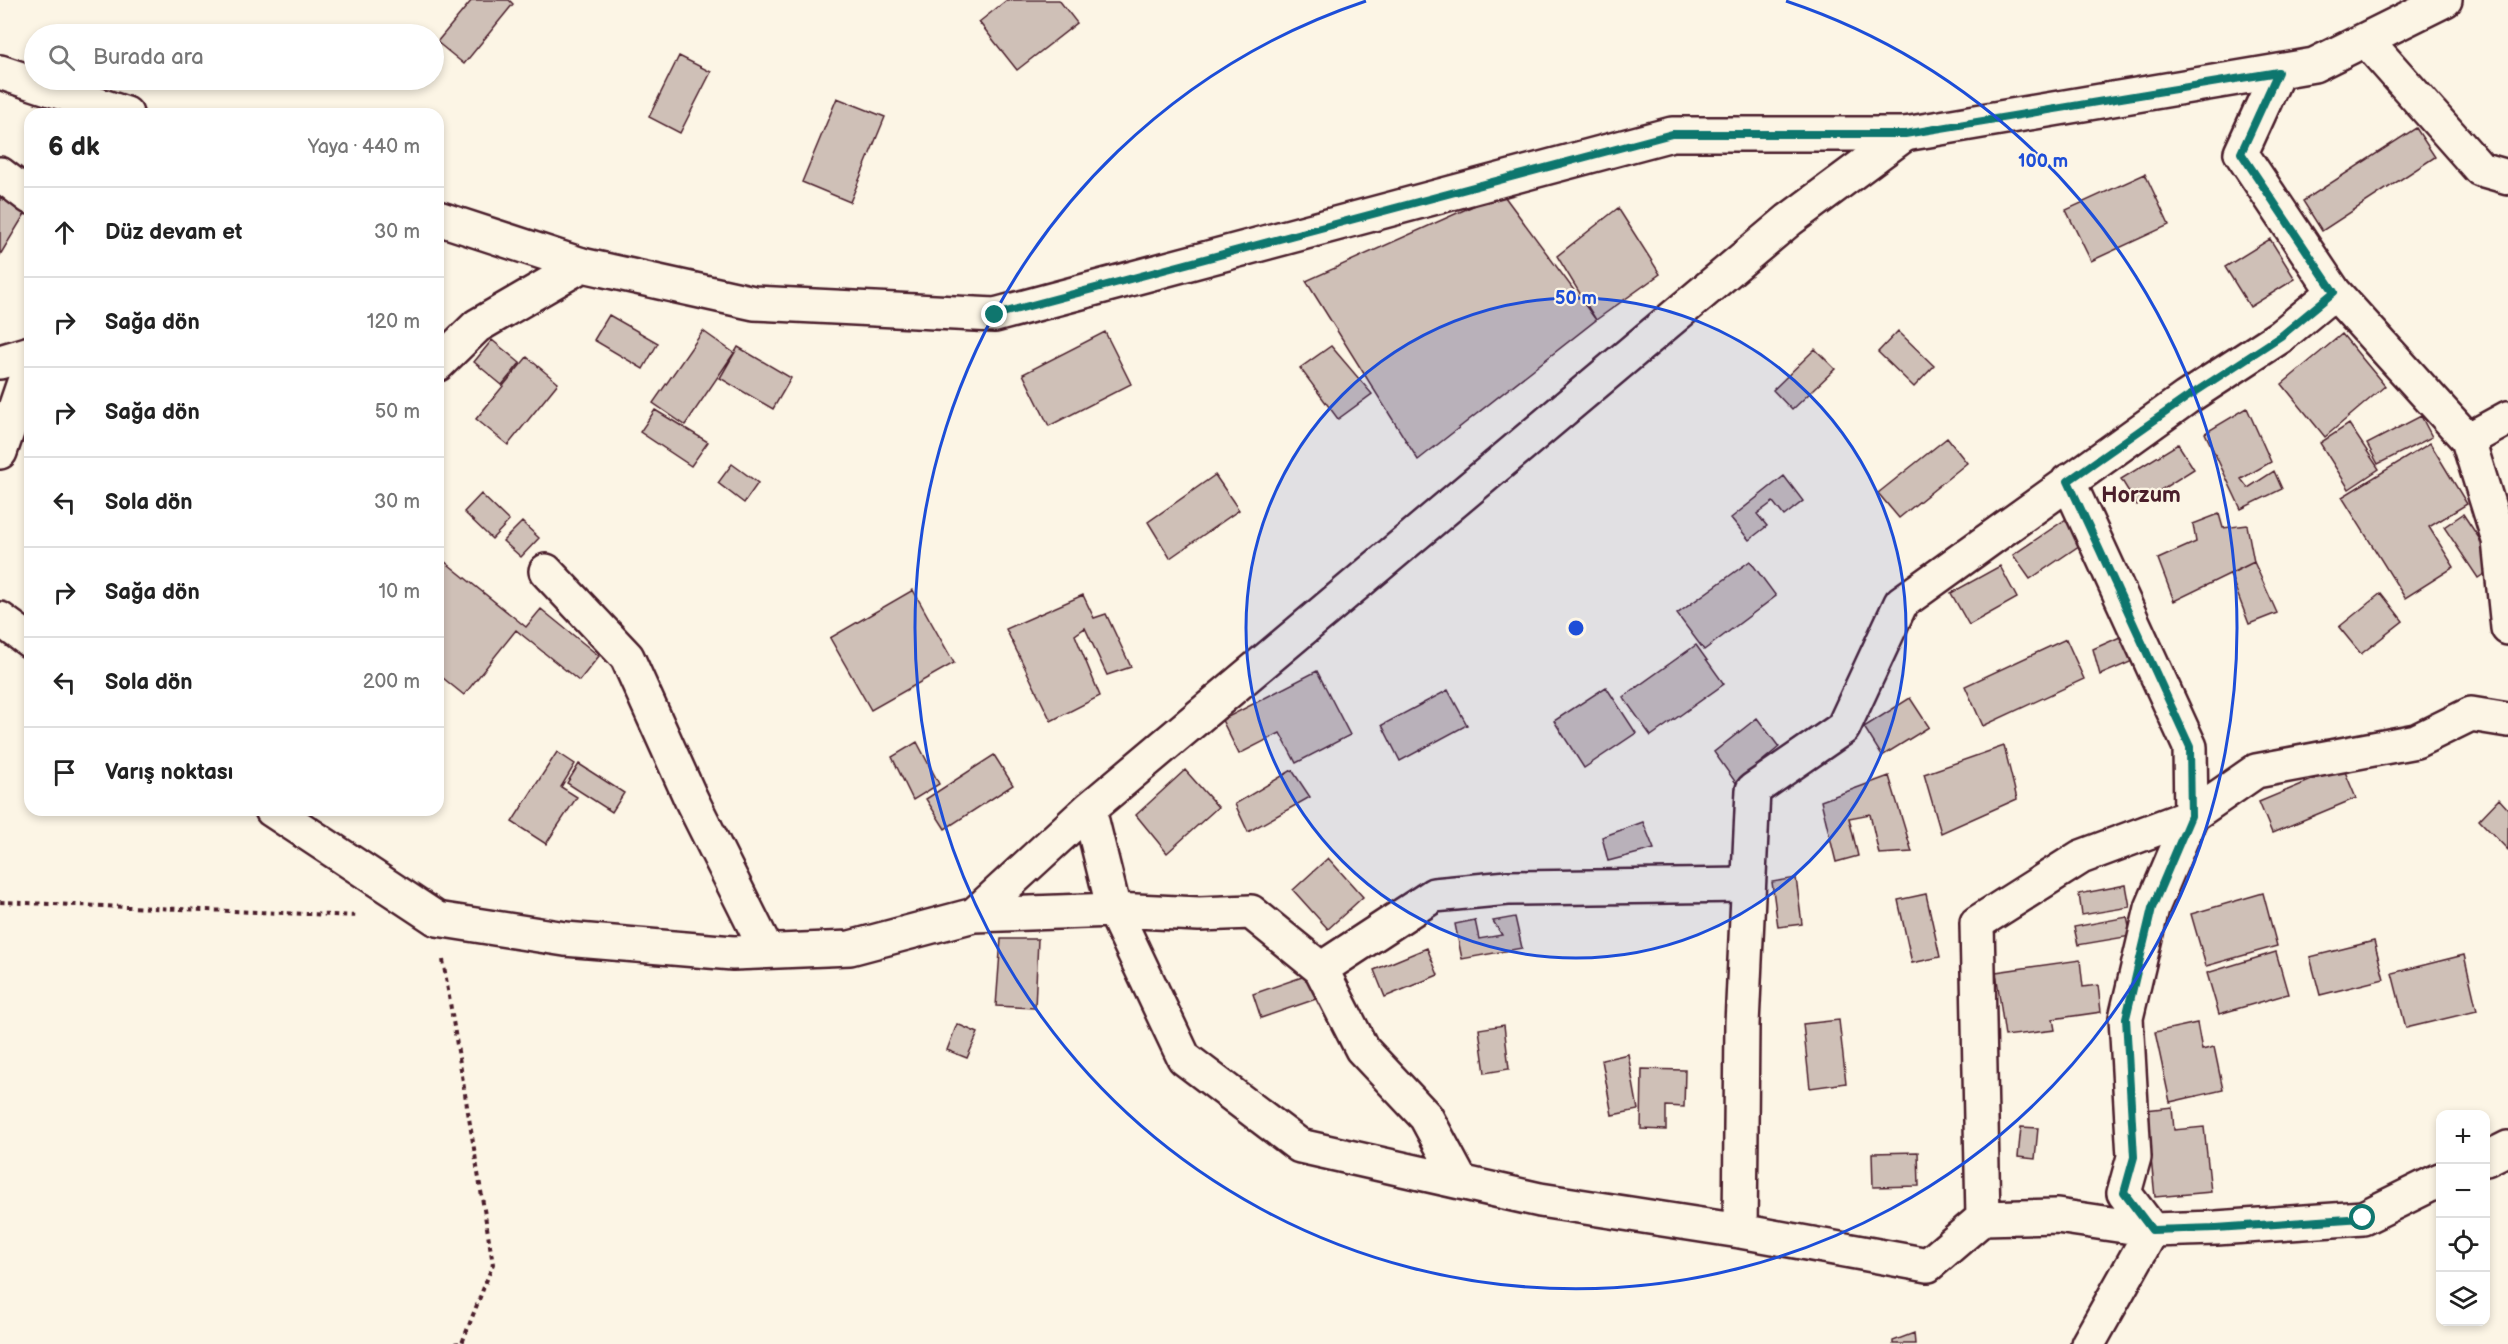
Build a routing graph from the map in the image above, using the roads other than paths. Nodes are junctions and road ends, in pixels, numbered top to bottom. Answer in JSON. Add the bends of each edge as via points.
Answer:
{"nodes":[{"id":1,"x":2445,"y":0,"type":"edge"},
{"id":2,"x":2366,"y":40,"type":"junction"},
{"id":3,"x":0,"y":72,"type":"edge"},
{"id":4,"x":2278,"y":72,"type":"junction"},
{"id":5,"x":24,"y":80,"type":"edge"},
{"id":6,"x":54,"y":90,"type":"edge"},
{"id":7,"x":108,"y":108,"type":"edge"},
{"id":8,"x":1905,"y":134,"type":"junction"},
{"id":9,"x":0,"y":174,"type":"edge"},
{"id":10,"x":2508,"y":177,"type":"edge"},
{"id":11,"x":24,"y":192,"type":"edge"},
{"id":12,"x":444,"y":220,"type":"edge"},
{"id":13,"x":582,"y":265,"type":"junction"},
{"id":14,"x":2334,"y":292,"type":"junction"},
{"id":15,"x":24,"y":355,"type":"edge"},
{"id":16,"x":444,"y":358,"type":"edge"},
{"id":17,"x":0,"y":362,"type":"edge"},
{"id":18,"x":24,"y":382,"type":"edge"},
{"id":19,"x":2508,"y":418,"type":"edge"},
{"id":20,"x":2468,"y":440,"type":"junction"},
{"id":21,"x":0,"y":452,"type":"edge"},
{"id":22,"x":2068,"y":481,"type":"junction"},
{"id":23,"x":546,"y":571,"type":"dead end"},
{"id":24,"x":0,"y":620,"type":"edge"},
{"id":25,"x":2508,"y":628,"type":"edge"},
{"id":26,"x":24,"y":637,"type":"edge"},
{"id":27,"x":2508,"y":720,"type":"edge"},
{"id":28,"x":1089,"y":809,"type":"junction"},
{"id":29,"x":281,"y":816,"type":"edge"},
{"id":30,"x":2191,"y":816,"type":"junction"},
{"id":31,"x":1747,"y":885,"type":"junction"},
{"id":32,"x":1114,"y":910,"type":"junction"},
{"id":33,"x":974,"y":915,"type":"junction"},
{"id":34,"x":767,"y":951,"type":"junction"},
{"id":35,"x":1321,"y":969,"type":"junction"},
{"id":36,"x":2508,"y":1148,"type":"edge"},
{"id":37,"x":2490,"y":1157,"type":"edge"},
{"id":38,"x":1461,"y":1182,"type":"junction"},
{"id":39,"x":2436,"y":1182,"type":"edge"},
{"id":40,"x":1983,"y":1218,"type":"junction"},
{"id":41,"x":2152,"y":1230,"type":"junction"},
{"id":42,"x":1740,"y":1231,"type":"junction"},
{"id":43,"x":2088,"y":1344,"type":"edge"}],
"edges":[{"from":1,"to":2,"type":"street"},
{"from":2,"to":4,"type":"street","via":[[2314,65]]},
{"from":2,"to":10,"type":"street","via":[[2480,169]]},
{"from":3,"to":5,"type":"street"},
{"from":4,"to":8,"type":"street"},
{"from":4,"to":14,"type":"street","via":[[2241,153]]},
{"from":6,"to":7,"type":"street"},
{"from":8,"to":13,"type":"street","via":[[1672,134],[995,315],[754,303]]},
{"from":8,"to":28,"type":"street","via":[[1789,220]]},
{"from":9,"to":11,"type":"street"},
{"from":12,"to":13,"type":"street"},
{"from":13,"to":16,"type":"street","via":[[477,326]]},
{"from":14,"to":20,"type":"street"},
{"from":14,"to":22,"type":"street","via":[[2281,336]]},
{"from":15,"to":17,"type":"street"},
{"from":18,"to":21,"type":"street"},
{"from":19,"to":20,"type":"street"},
{"from":20,"to":25,"type":"street","via":[[2499,540]]},
{"from":22,"to":30,"type":"street","via":[[2190,747]]},
{"from":22,"to":31,"type":"street","via":[[1901,603],[1843,728],[1753,790]]},
{"from":23,"to":34,"type":"street","via":[[627,657],[691,799]]},
{"from":24,"to":26,"type":"street"},
{"from":27,"to":30,"type":"street","via":[[2470,714],[2416,741],[2256,771]]},
{"from":28,"to":32,"type":"street"},
{"from":28,"to":33,"type":"street"},
{"from":29,"to":34,"type":"street","via":[[436,919],[565,939],[733,953]]},
{"from":30,"to":40,"type":"street","via":[[2081,857],[1977,923]]},
{"from":30,"to":41,"type":"street","via":[[2152,908],[2126,1018],[2134,1157],[2124,1193]]},
{"from":31,"to":35,"type":"street","via":[[1508,888],[1434,895]]},
{"from":31,"to":42,"type":"street"},
{"from":32,"to":33,"type":"street"},
{"from":32,"to":35,"type":"street","via":[[1251,912]]},
{"from":32,"to":38,"type":"street","via":[[1184,1058],[1300,1146]]},
{"from":33,"to":34,"type":"street","via":[[850,948]]},
{"from":35,"to":38,"type":"street","via":[[1362,1049],[1426,1117]]},
{"from":36,"to":37,"type":"street"},
{"from":38,"to":42,"type":"street","via":[[1540,1200]]},
{"from":39,"to":41,"type":"street","via":[[2363,1218]]},
{"from":40,"to":41,"type":"street","via":[[2057,1216]]},
{"from":40,"to":42,"type":"street","via":[[1928,1265]]},
{"from":41,"to":43,"type":"street"}]}
